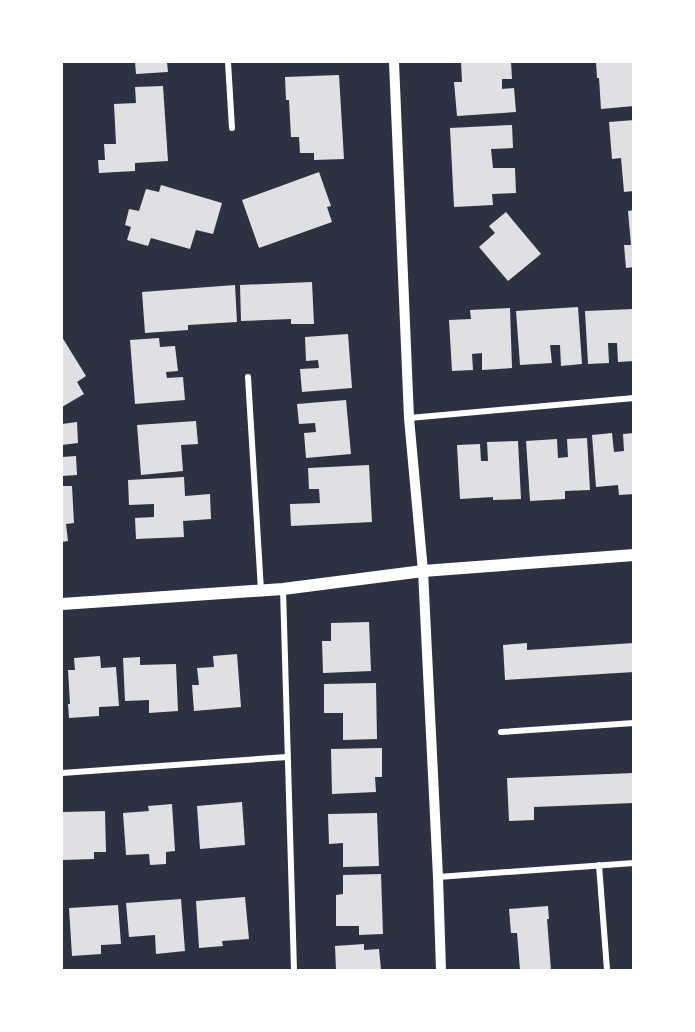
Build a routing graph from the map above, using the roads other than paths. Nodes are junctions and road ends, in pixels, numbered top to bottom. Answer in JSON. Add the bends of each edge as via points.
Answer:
{"nodes":[{"id":1,"x":228,"y":62,"type":"edge"},
{"id":2,"x":394,"y":62,"type":"edge"},
{"id":3,"x":232,"y":128,"type":"dead end"},
{"id":4,"x":248,"y":377,"type":"dead end"},
{"id":5,"x":633,"y":398,"type":"edge"},
{"id":6,"x":410,"y":418,"type":"junction"},
{"id":7,"x":633,"y":555,"type":"edge"},
{"id":8,"x":423,"y":571,"type":"junction"},
{"id":9,"x":283,"y":589,"type":"junction"},
{"id":10,"x":261,"y":590,"type":"junction"},
{"id":11,"x":62,"y":604,"type":"edge"},
{"id":12,"x":633,"y":723,"type":"edge"},
{"id":13,"x":501,"y":732,"type":"dead end"},
{"id":14,"x":287,"y":757,"type":"junction"},
{"id":15,"x":62,"y":772,"type":"edge"},
{"id":16,"x":633,"y":863,"type":"edge"},
{"id":17,"x":599,"y":865,"type":"junction"},
{"id":18,"x":438,"y":877,"type":"junction"},
{"id":19,"x":294,"y":970,"type":"edge"},
{"id":20,"x":441,"y":970,"type":"edge"},
{"id":21,"x":607,"y":970,"type":"edge"}],
"edges":[{"from":1,"to":3,"type":"street"},
{"from":2,"to":6,"type":"street"},
{"from":4,"to":10,"type":"street"},
{"from":5,"to":6,"type":"street"},
{"from":6,"to":8,"type":"street"},
{"from":7,"to":8,"type":"main road"},
{"from":8,"to":9,"type":"main road"},
{"from":8,"to":18,"type":"street"},
{"from":9,"to":10,"type":"main road"},
{"from":9,"to":14,"type":"street"},
{"from":10,"to":11,"type":"main road"},
{"from":12,"to":13,"type":"street"},
{"from":14,"to":15,"type":"street"},
{"from":14,"to":19,"type":"street"},
{"from":16,"to":17,"type":"street"},
{"from":17,"to":18,"type":"street"},
{"from":17,"to":21,"type":"street"},
{"from":18,"to":20,"type":"street"}]}
